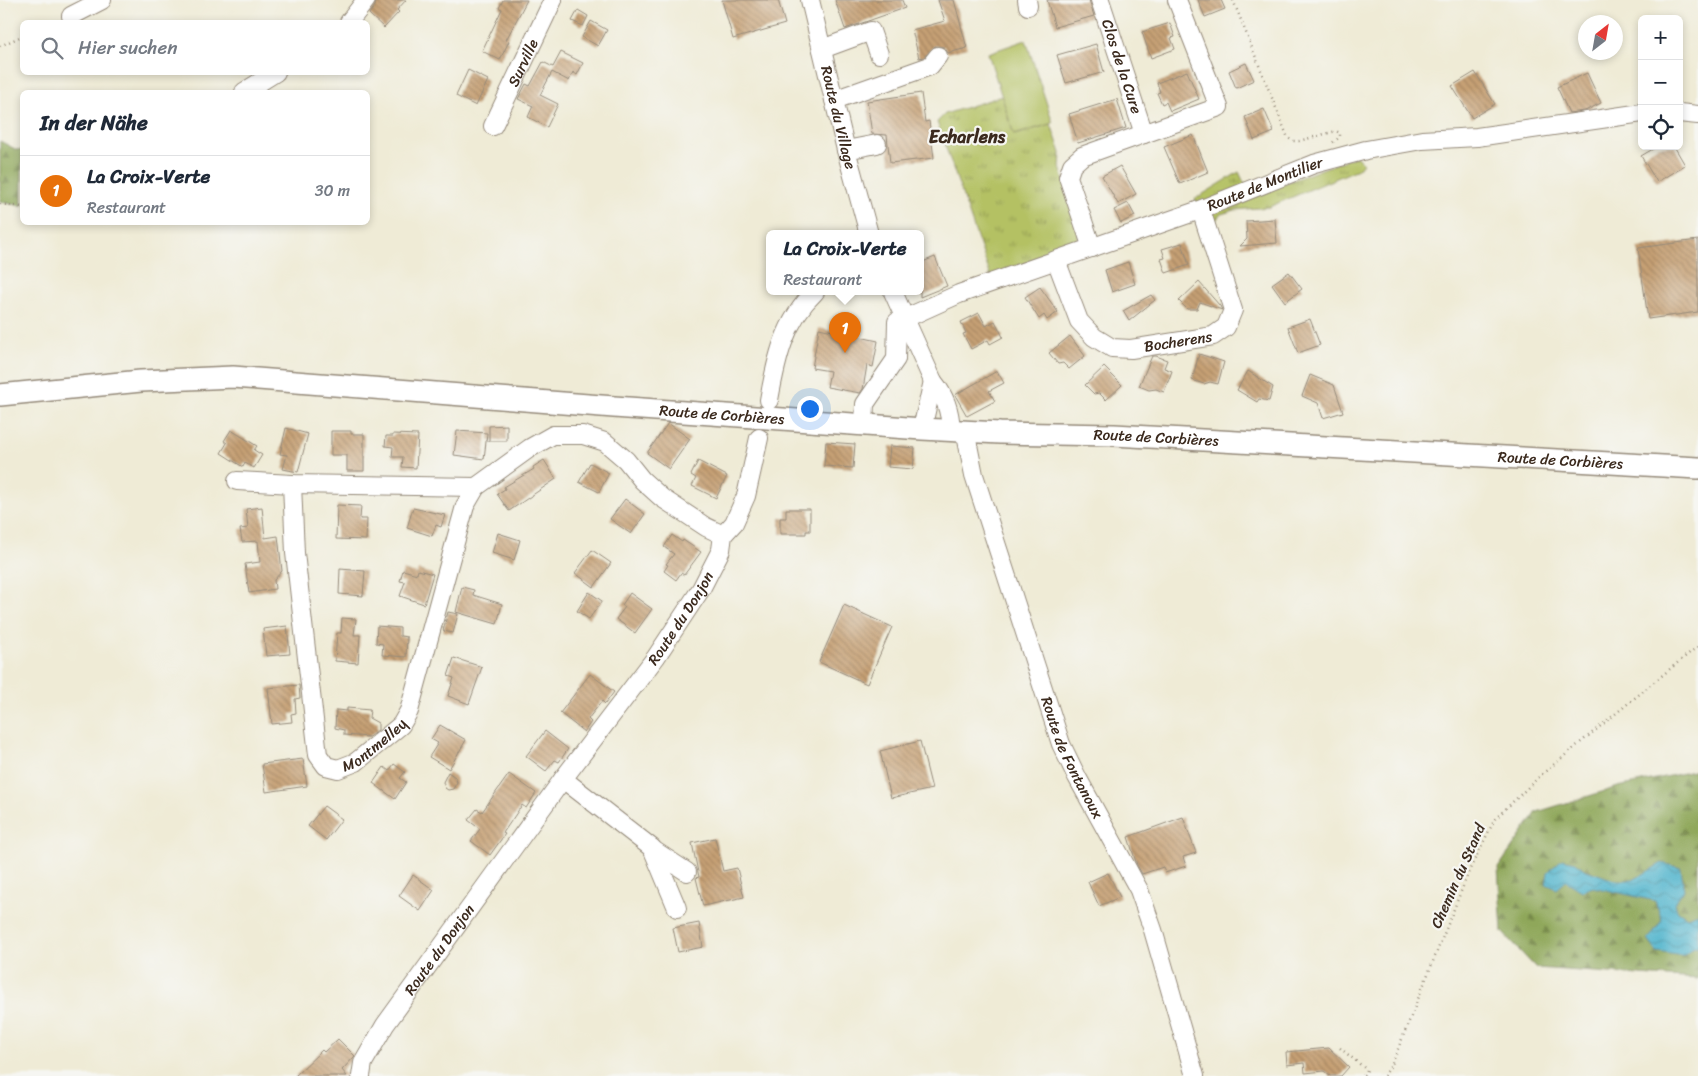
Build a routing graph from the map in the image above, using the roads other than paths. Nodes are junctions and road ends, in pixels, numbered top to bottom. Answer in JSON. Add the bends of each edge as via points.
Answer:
{"nodes":[{"id":1,"x":102,"y":0,"type":"edge"},
{"id":2,"x":366,"y":0,"type":"edge"},
{"id":3,"x":553,"y":0,"type":"edge"},
{"id":4,"x":810,"y":0,"type":"edge"},
{"id":5,"x":1100,"y":0,"type":"edge"},
{"id":6,"x":1177,"y":0,"type":"edge"},
{"id":7,"x":71,"y":16,"type":"dead end"},
{"id":8,"x":351,"y":20,"type":"edge"},
{"id":9,"x":822,"y":49,"type":"junction"},
{"id":10,"x":879,"y":54,"type":"dead end"},
{"id":11,"x":938,"y":56,"type":"dead end"},
{"id":12,"x":271,"y":75,"type":"edge"},
{"id":13,"x":247,"y":90,"type":"edge"},
{"id":14,"x":834,"y":100,"type":"junction"},
{"id":15,"x":1638,"y":115,"type":"edge"},
{"id":16,"x":493,"y":126,"type":"dead end"},
{"id":17,"x":1144,"y":134,"type":"junction"},
{"id":18,"x":877,"y":144,"type":"dead end"},
{"id":19,"x":846,"y":150,"type":"junction"},
{"id":20,"x":1201,"y":210,"type":"junction"},
{"id":21,"x":868,"y":230,"type":"edge"},
{"id":22,"x":1092,"y":248,"type":"junction"},
{"id":23,"x":1056,"y":260,"type":"junction"},
{"id":24,"x":811,"y":295,"type":"edge"},
{"id":25,"x":894,"y":295,"type":"edge"},
{"id":26,"x":905,"y":318,"type":"junction"},
{"id":27,"x":933,"y":381,"type":"junction"},
{"id":28,"x":0,"y":395,"type":"edge"},
{"id":29,"x":769,"y":400,"type":"dead end"},
{"id":30,"x":864,"y":425,"type":"junction"},
{"id":31,"x":922,"y":429,"type":"junction"},
{"id":32,"x":959,"y":431,"type":"junction"},
{"id":33,"x":759,"y":438,"type":"dead end"},
{"id":34,"x":1698,"y":468,"type":"edge"},
{"id":35,"x":237,"y":481,"type":"dead end"},
{"id":36,"x":292,"y":484,"type":"junction"},
{"id":37,"x":476,"y":487,"type":"junction"},
{"id":38,"x":723,"y":536,"type":"junction"},
{"id":39,"x":562,"y":779,"type":"junction"},
{"id":40,"x":652,"y":848,"type":"junction"},
{"id":41,"x":687,"y":872,"type":"dead end"},
{"id":42,"x":678,"y":908,"type":"dead end"},
{"id":43,"x":361,"y":1076,"type":"edge"},
{"id":44,"x":1195,"y":1076,"type":"edge"}],
"edges":[{"from":1,"to":7,"type":"street"},
{"from":2,"to":8,"type":"street"},
{"from":3,"to":16,"type":"street","name":"Surville"},
{"from":4,"to":9,"type":"street","name":"Route du Village"},
{"from":5,"to":17,"type":"street","name":"Clos de la Cure"},
{"from":6,"to":17,"type":"street","name":"Clos de la Cure","via":[[1219,107]]},
{"from":9,"to":10,"type":"street","via":[[871,31]]},
{"from":9,"to":14,"type":"street","name":"Route du Village"},
{"from":11,"to":14,"type":"street","via":[[930,66]]},
{"from":12,"to":13,"type":"street"},
{"from":14,"to":19,"type":"street","name":"Route du Village"},
{"from":15,"to":20,"type":"street","name":"Route de Montilier","via":[[1477,137],[1422,140],[1366,150],[1314,164]]},
{"from":17,"to":22,"type":"street","name":"Clos de la Cure","via":[[1082,156],[1072,164],[1068,177]]},
{"from":18,"to":19,"type":"street"},
{"from":19,"to":21,"type":"street","name":"Route du Village"},
{"from":20,"to":22,"type":"street","name":"Route de Montilier"},
{"from":20,"to":23,"type":"street","name":"Bocherens","via":[[1233,310],[1226,327],[1213,336],[1131,349],[1112,348],[1094,337],[1080,321]]},
{"from":22,"to":23,"type":"street","name":"Route de Montilier"},
{"from":23,"to":26,"type":"street","name":"Route de Montilier","via":[[959,294]]},
{"from":24,"to":29,"type":"street","via":[[789,326]]},
{"from":25,"to":26,"type":"street"},
{"from":26,"to":27,"type":"street"},
{"from":26,"to":30,"type":"street","via":[[897,322],[896,360],[865,404]]},
{"from":27,"to":31,"type":"street"},
{"from":27,"to":32,"type":"street","via":[[942,392]]},
{"from":28,"to":30,"type":"main road","name":"Route de Corbières","via":[[141,381],[233,377]]},
{"from":30,"to":31,"type":"main road","name":"Route de Corbières"},
{"from":31,"to":32,"type":"main road","name":"Route de Corbières"},
{"from":32,"to":34,"type":"main road","name":"Route de Corbières","via":[[1114,435]]},
{"from":32,"to":44,"type":"street","name":"Route de Fontanoux","via":[[967,440],[974,475],[1061,744],[1139,890]]},
{"from":33,"to":38,"type":"street","name":"Route du Donjon","via":[[746,496],[734,523]]},
{"from":35,"to":36,"type":"street"},
{"from":36,"to":37,"type":"street"},
{"from":36,"to":37,"type":"street","name":"Montmelley","via":[[295,553],[318,755],[326,766],[338,770],[356,762],[401,725],[409,711],[465,506]]},
{"from":37,"to":38,"type":"street","name":"Montmelley","via":[[553,435],[582,436],[605,442],[662,498]]},
{"from":38,"to":39,"type":"street","name":"Route du Donjon","via":[[721,550],[701,589],[656,657]]},
{"from":39,"to":40,"type":"street"},
{"from":39,"to":43,"type":"street","name":"Route du Donjon","via":[[385,1025],[363,1063]]},
{"from":40,"to":41,"type":"street"},
{"from":40,"to":42,"type":"street"}]}
